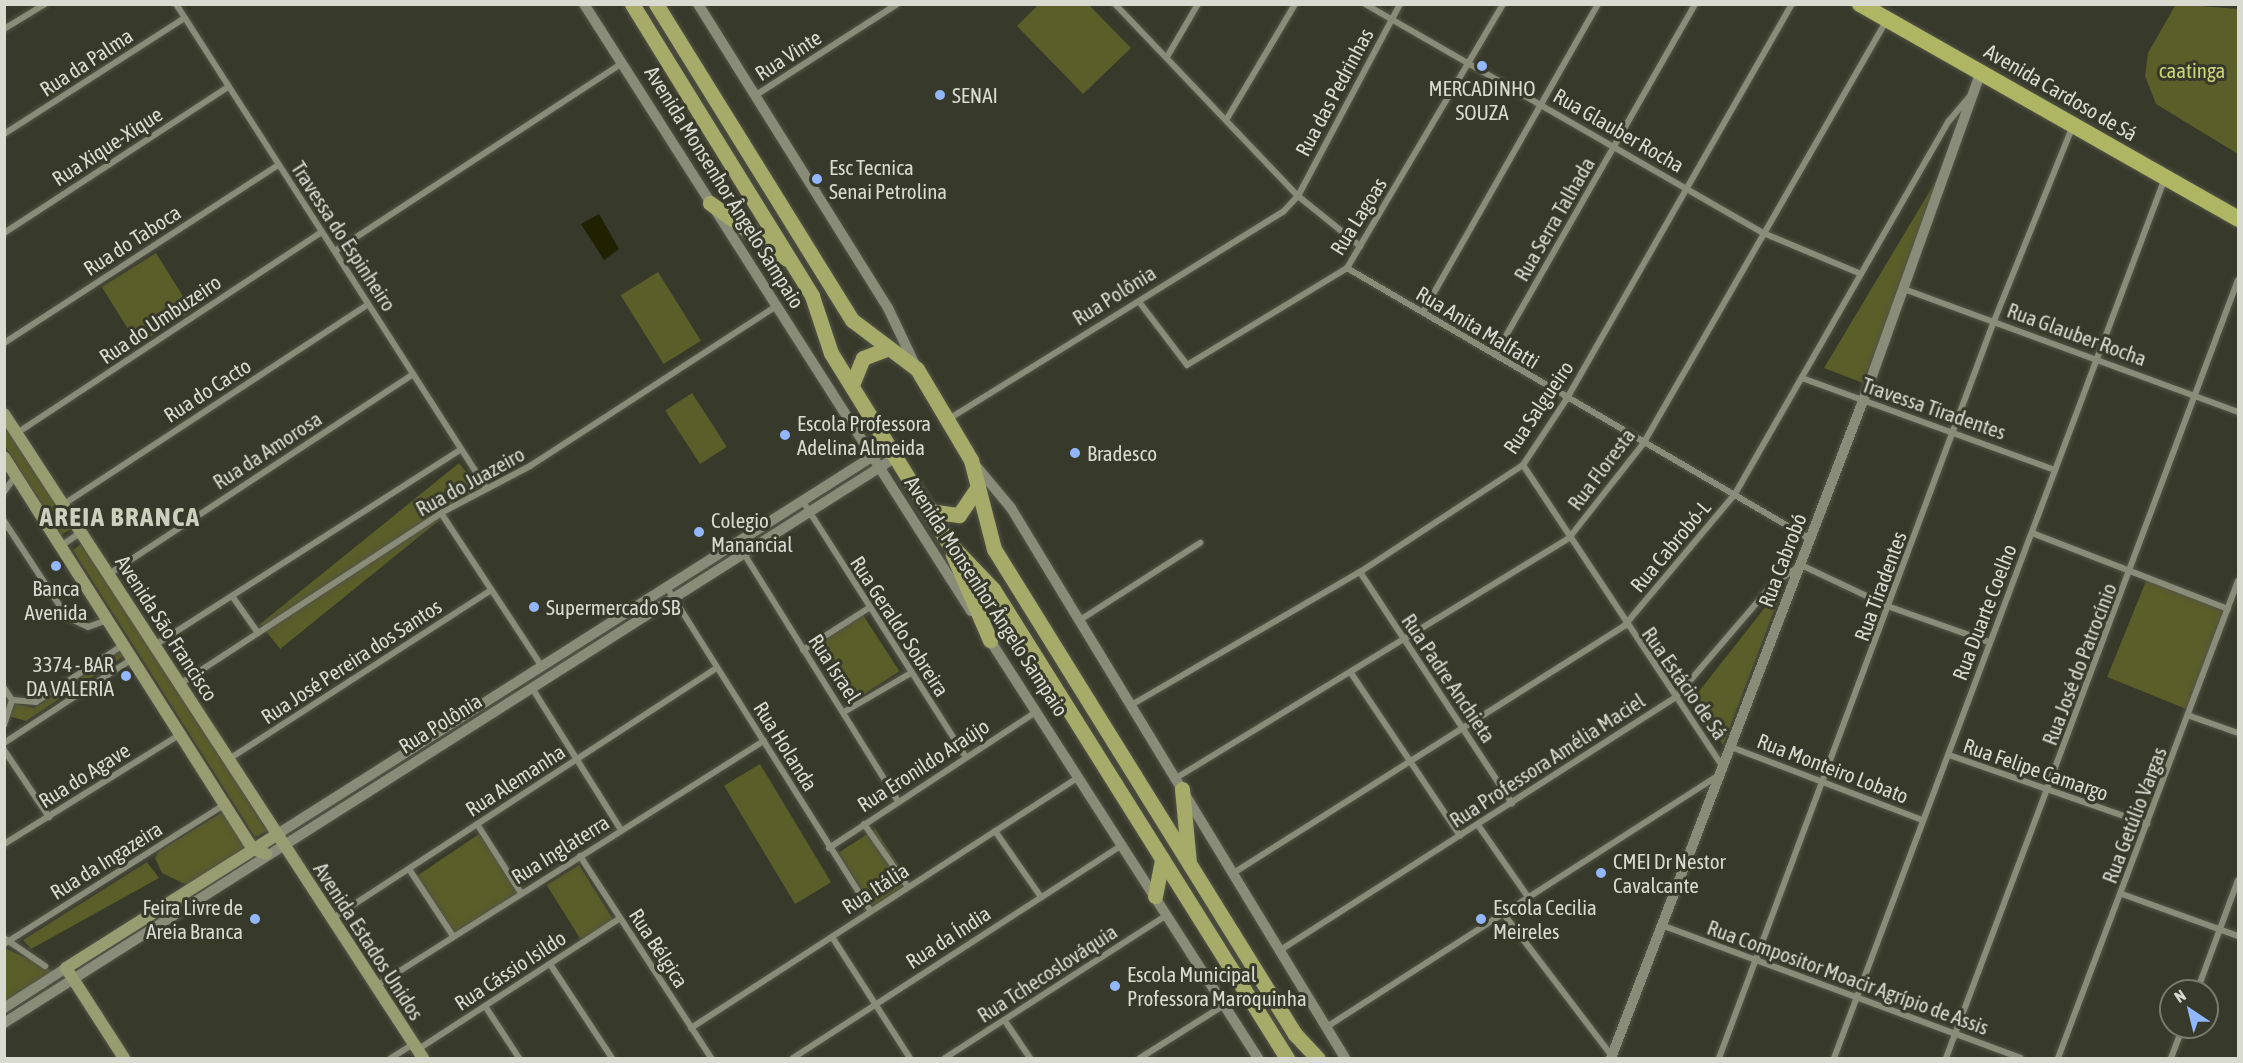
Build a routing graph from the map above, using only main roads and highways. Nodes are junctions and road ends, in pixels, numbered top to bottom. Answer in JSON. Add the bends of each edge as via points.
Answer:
{"nodes":[{"id":1,"x":632,"y":4,"type":"edge"},
{"id":2,"x":656,"y":4,"type":"edge"},
{"id":3,"x":1860,"y":4,"type":"edge"},
{"id":4,"x":710,"y":203,"type":"road end"},
{"id":5,"x":2238,"y":219,"type":"edge"},
{"id":6,"x":791,"y":261,"type":"junction"},
{"id":7,"x":886,"y":349,"type":"junction"},
{"id":8,"x":852,"y":385,"type":"junction"},
{"id":9,"x":4,"y":414,"type":"edge"},
{"id":10,"x":4,"y":457,"type":"edge"},
{"id":11,"x":978,"y":487,"type":"junction"},
{"id":12,"x":928,"y":511,"type":"junction"},
{"id":13,"x":947,"y":541,"type":"junction"},
{"id":14,"x":990,"y":640,"type":"road end"},
{"id":15,"x":1179,"y":784,"type":"road end"},
{"id":16,"x":280,"y":839,"type":"junction"},
{"id":17,"x":253,"y":849,"type":"junction"},
{"id":18,"x":266,"y":854,"type":"road end"},
{"id":19,"x":1162,"y":859,"type":"junction"},
{"id":20,"x":1189,"y":866,"type":"junction"},
{"id":21,"x":1155,"y":896,"type":"road end"},
{"id":22,"x":418,"y":1051,"type":"edge"},
{"id":23,"x":124,"y":1059,"type":"edge"},
{"id":24,"x":1287,"y":1059,"type":"edge"},
{"id":25,"x":1317,"y":1059,"type":"edge"}],
"edges":[{"from":1,"to":6,"type":"main road","name":"Avenida Monsenhor Ângelo Sampaio"},
{"from":2,"to":7,"type":"main road","name":"Avenida Monsenhor Ângelo Sampaio","via":[[847,312]]},
{"from":3,"to":5,"type":"highway","name":"Avenida Cardoso de Sá"},
{"from":4,"to":6,"type":"main road"},
{"from":6,"to":8,"type":"main road","name":"Avenida Monsenhor Ângelo Sampaio","via":[[816,304],[831,353]]},
{"from":7,"to":8,"type":"main road","via":[[863,358]]},
{"from":7,"to":11,"type":"main road","name":"Avenida Monsenhor Ângelo Sampaio","via":[[917,369],[971,460]]},
{"from":8,"to":12,"type":"main road","name":"Avenida Monsenhor Ângelo Sampaio"},
{"from":9,"to":16,"type":"main road","name":"Avenida São Francisco"},
{"from":10,"to":17,"type":"main road"},
{"from":11,"to":12,"type":"main road","via":[[960,515]]},
{"from":11,"to":20,"type":"main road","name":"Avenida Monsenhor Ângelo Sampaio","via":[[988,540]]},
{"from":12,"to":13,"type":"main road","name":"Avenida Monsenhor Ângelo Sampaio"},
{"from":13,"to":14,"type":"main road"},
{"from":13,"to":19,"type":"main road","name":"Avenida Monsenhor Ângelo Sampaio","via":[[993,589]]},
{"from":15,"to":20,"type":"main road"},
{"from":16,"to":17,"type":"main road","name":"Rua Polônia"},
{"from":16,"to":22,"type":"main road","name":"Avenida Estados Unidos"},
{"from":17,"to":18,"type":"main road"},
{"from":17,"to":23,"type":"main road","name":"Rua Polônia","via":[[69,974]]},
{"from":19,"to":21,"type":"main road"},
{"from":19,"to":24,"type":"main road","name":"Avenida Monsenhor Ângelo Sampaio"},
{"from":20,"to":25,"type":"main road","name":"Avenida Monsenhor Ângelo Sampaio","via":[[1295,1034]]}]}
